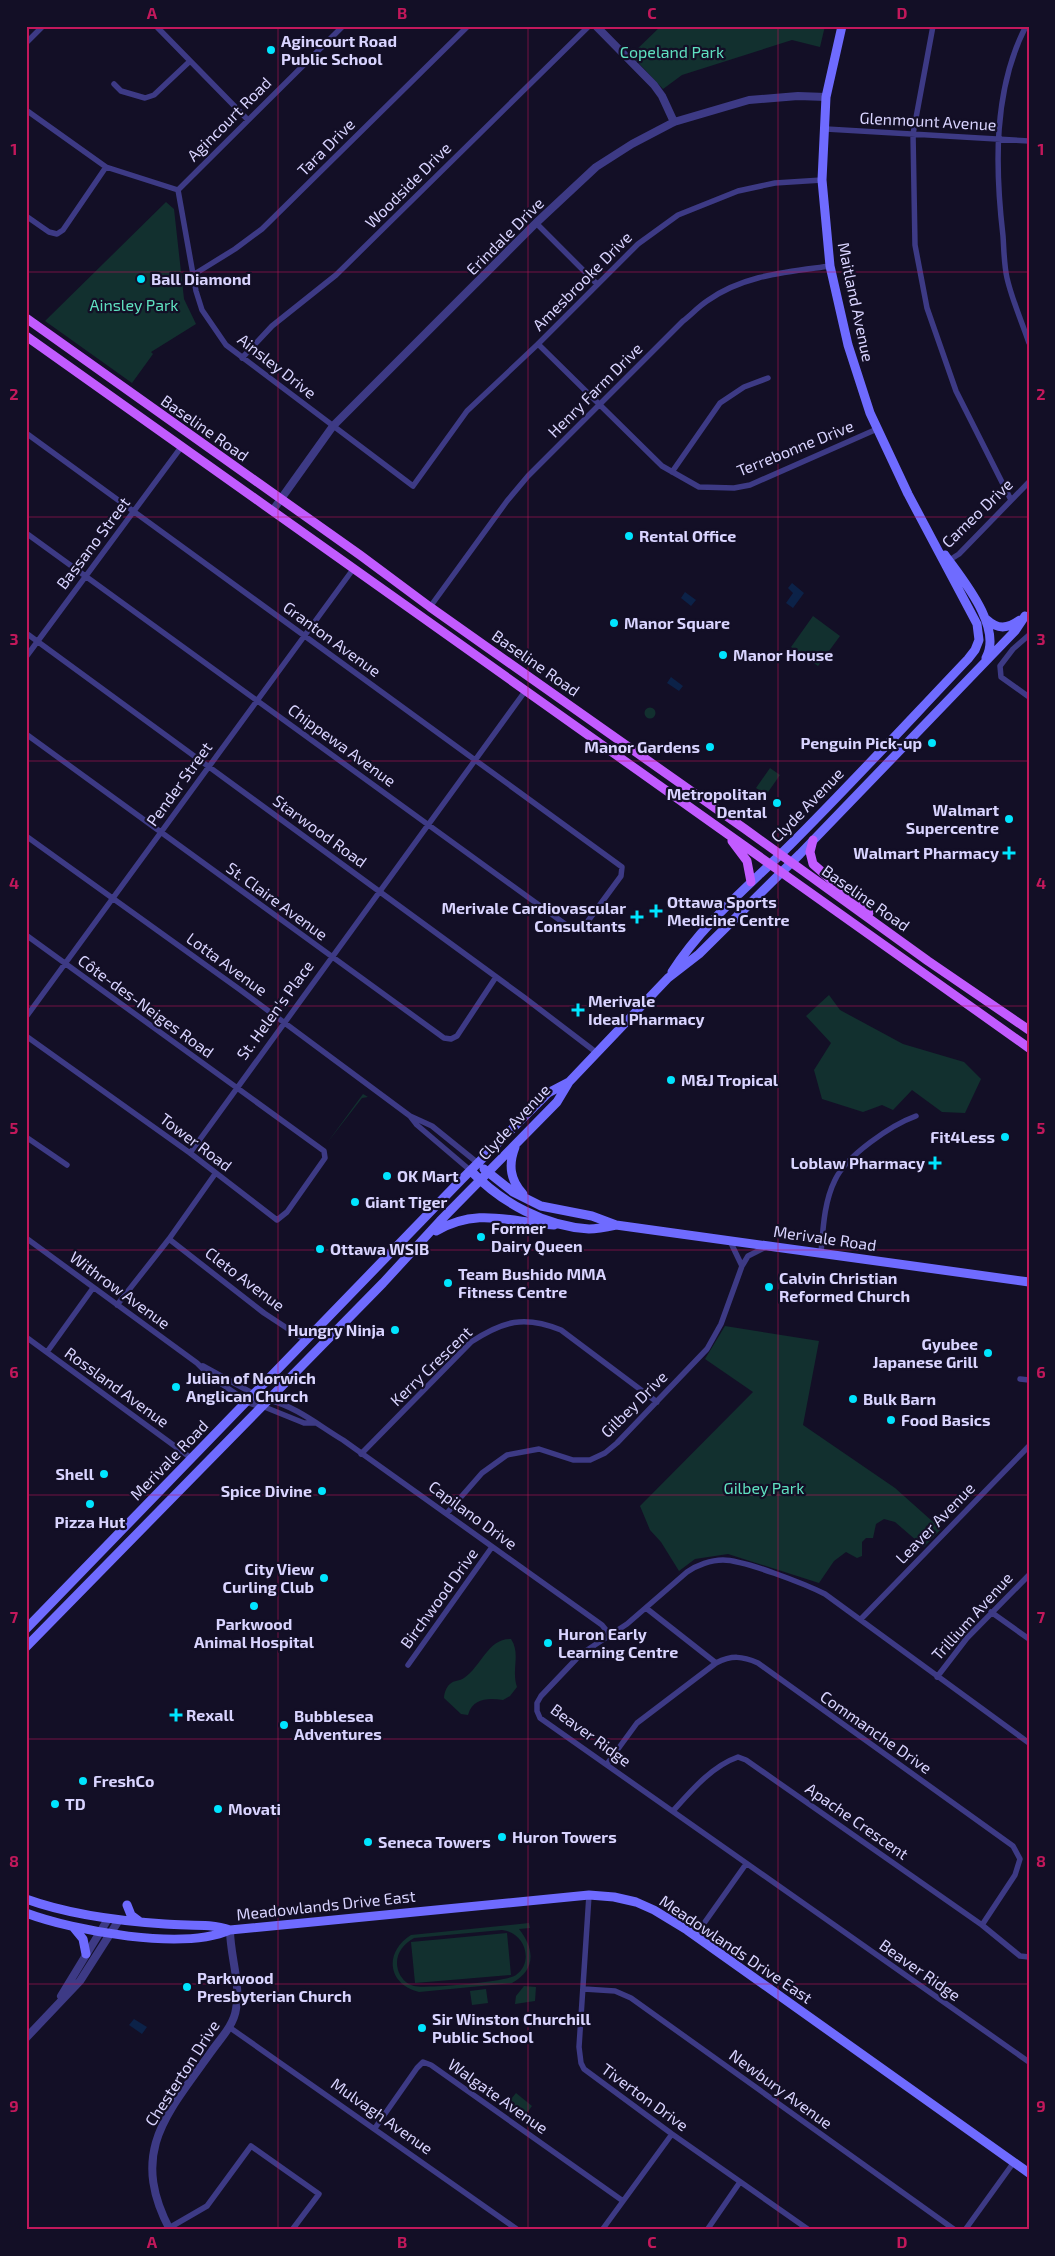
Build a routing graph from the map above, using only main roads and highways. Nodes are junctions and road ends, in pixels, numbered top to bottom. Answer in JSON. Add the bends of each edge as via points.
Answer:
{"nodes":[{"id":1,"x":842,"y":26,"type":"edge"},
{"id":2,"x":26,"y":318,"type":"edge"},
{"id":3,"x":26,"y":336,"type":"edge"},
{"id":4,"x":946,"y":562,"type":"junction"},
{"id":5,"x":1027,"y":614,"type":"edge"},
{"id":6,"x":985,"y":619,"type":"junction"},
{"id":7,"x":972,"y":655,"type":"joint"},
{"id":8,"x":982,"y":664,"type":"junction"},
{"id":9,"x":922,"y":708,"type":"junction"},
{"id":10,"x":593,"y":721,"type":"junction"},
{"id":11,"x":927,"y":721,"type":"junction"},
{"id":12,"x":585,"y":732,"type":"junction"},
{"id":13,"x":724,"y":831,"type":"junction"},
{"id":14,"x":813,"y":840,"type":"junction"},
{"id":15,"x":780,"y":854,"type":"junction"},
{"id":16,"x":791,"y":862,"type":"junction"},
{"id":17,"x":771,"y":863,"type":"junction"},
{"id":18,"x":782,"y":872,"type":"junction"},
{"id":19,"x":751,"y":882,"type":"junction"},
{"id":20,"x":885,"y":929,"type":"junction"},
{"id":21,"x":668,"y":978,"type":"junction"},
{"id":22,"x":1029,"y":1030,"type":"edge"},
{"id":23,"x":1029,"y":1048,"type":"edge"},
{"id":24,"x":569,"y":1082,"type":"junction"},
{"id":25,"x":517,"y":1143,"type":"junction"},
{"id":26,"x":479,"y":1164,"type":"junction"},
{"id":27,"x":471,"y":1171,"type":"junction"},
{"id":28,"x":488,"y":1172,"type":"junction"},
{"id":29,"x":480,"y":1181,"type":"junction"},
{"id":30,"x":531,"y":1202,"type":"junction"},
{"id":31,"x":616,"y":1225,"type":"junction"},
{"id":32,"x":576,"y":1227,"type":"junction"},
{"id":33,"x":429,"y":1234,"type":"junction"},
{"id":34,"x":1029,"y":1282,"type":"edge"},
{"id":35,"x":83,"y":1570,"type":"junction"},
{"id":36,"x":76,"y":1577,"type":"junction"},
{"id":37,"x":90,"y":1582,"type":"junction"},
{"id":38,"x":84,"y":1589,"type":"junction"},
{"id":39,"x":26,"y":1629,"type":"edge"},
{"id":40,"x":26,"y":1647,"type":"edge"},
{"id":41,"x":26,"y":1899,"type":"edge"},
{"id":42,"x":127,"y":1906,"type":"dead end"},
{"id":43,"x":26,"y":1913,"type":"edge"},
{"id":44,"x":141,"y":1922,"type":"junction"},
{"id":45,"x":74,"y":1928,"type":"junction"},
{"id":46,"x":230,"y":1930,"type":"junction"},
{"id":47,"x":86,"y":1954,"type":"road end"},
{"id":48,"x":1029,"y":2173,"type":"edge"}],
"edges":[{"from":1,"to":4,"type":"main road","name":"Maitland Avenue","via":[[826,97],[822,180],[830,266],[857,377],[877,430]]},
{"from":2,"to":10,"type":"main road","name":"Baseline Road"},
{"from":3,"to":12,"type":"main road","name":"Baseline Road"},
{"from":4,"to":6,"type":"main road","name":"Maitland Avenue","via":[[962,578]]},
{"from":4,"to":7,"type":"main road","name":"Maitland Avenue","via":[[975,619],[978,640]]},
{"from":5,"to":6,"type":"main road","via":[[1008,627],[999,628]]},
{"from":5,"to":8,"type":"main road","name":"Clyde Avenue"},
{"from":6,"to":8,"type":"main road","name":"Maitland Avenue","via":[[990,631],[990,647]]},
{"from":7,"to":9,"type":"main road","name":"Clyde Avenue"},
{"from":8,"to":11,"type":"main road","name":"Clyde Avenue"},
{"from":9,"to":11,"type":"main road"},
{"from":9,"to":15,"type":"main road","name":"Clyde Avenue"},
{"from":10,"to":12,"type":"main road"},
{"from":10,"to":15,"type":"main road","name":"Baseline Road"},
{"from":11,"to":14,"type":"main road","name":"Clyde Avenue"},
{"from":12,"to":13,"type":"main road","name":"Baseline Road"},
{"from":13,"to":17,"type":"main road","name":"Baseline Road"},
{"from":13,"to":19,"type":"main road","via":[[747,861]]},
{"from":14,"to":16,"type":"main road","name":"Clyde Avenue"},
{"from":14,"to":20,"type":"main road","via":[[810,852],[813,864]]},
{"from":15,"to":16,"type":"main road","name":"Baseline Road"},
{"from":15,"to":17,"type":"main road","name":"Clyde Avenue"},
{"from":16,"to":18,"type":"main road","name":"Clyde Avenue"},
{"from":16,"to":20,"type":"main road","name":"Baseline Road"},
{"from":17,"to":18,"type":"main road","name":"Baseline Road"},
{"from":17,"to":19,"type":"main road","name":"Clyde Avenue"},
{"from":18,"to":21,"type":"main road","name":"Clyde Avenue","via":[[699,954]]},
{"from":18,"to":23,"type":"main road","name":"Baseline Road"},
{"from":19,"to":21,"type":"main road","name":"Clyde Avenue","via":[[686,950]]},
{"from":20,"to":22,"type":"main road","name":"Baseline Road"},
{"from":21,"to":24,"type":"main road","name":"Clyde Avenue"},
{"from":24,"to":25,"type":"main road","name":"Clyde Avenue","via":[[557,1102]]},
{"from":24,"to":26,"type":"main road","name":"Clyde Avenue","via":[[548,1093]]},
{"from":25,"to":28,"type":"main road","name":"Clyde Avenue"},
{"from":25,"to":30,"type":"main road","via":[[511,1171],[515,1185]]},
{"from":26,"to":27,"type":"main road","name":"Clyde Avenue"},
{"from":26,"to":28,"type":"main road","name":"Merivale Road"},
{"from":27,"to":29,"type":"main road","name":"Merivale Road"},
{"from":27,"to":35,"type":"main road","name":"Merivale Road"},
{"from":28,"to":29,"type":"main road","name":"Clyde Avenue"},
{"from":28,"to":30,"type":"main road","name":"Merivale Road"},
{"from":29,"to":32,"type":"main road","name":"Merivale Road","via":[[522,1210]]},
{"from":29,"to":33,"type":"main road","name":"Merivale Road"},
{"from":30,"to":31,"type":"main road","name":"Merivale Road"},
{"from":31,"to":32,"type":"main road","name":"Merivale Road","via":[[591,1229]]},
{"from":31,"to":34,"type":"main road","name":"Merivale Road"},
{"from":32,"to":33,"type":"main road","via":[[477,1216],[454,1221]]},
{"from":33,"to":37,"type":"main road","name":"Merivale Road"},
{"from":35,"to":36,"type":"main road","name":"Merivale Road"},
{"from":35,"to":37,"type":"main road"},
{"from":36,"to":38,"type":"main road"},
{"from":36,"to":39,"type":"main road","name":"Merivale Road"},
{"from":37,"to":38,"type":"main road","name":"Merivale Road"},
{"from":38,"to":40,"type":"main road","name":"Merivale Road"},
{"from":41,"to":44,"type":"main road","name":"Meadowlands Drive East","via":[[108,1919]]},
{"from":42,"to":44,"type":"main road","via":[[130,1915]]},
{"from":43,"to":45,"type":"main road","name":"Meadowlands Drive East"},
{"from":44,"to":46,"type":"main road","name":"Meadowlands Drive East","via":[[220,1926]]},
{"from":45,"to":46,"type":"main road","name":"Meadowlands Drive East","via":[[175,1938],[220,1934]]},
{"from":45,"to":47,"type":"main road","via":[[83,1939]]},
{"from":46,"to":48,"type":"main road","name":"Meadowlands Drive East","via":[[589,1896],[636,1902],[695,1936]]}]}
